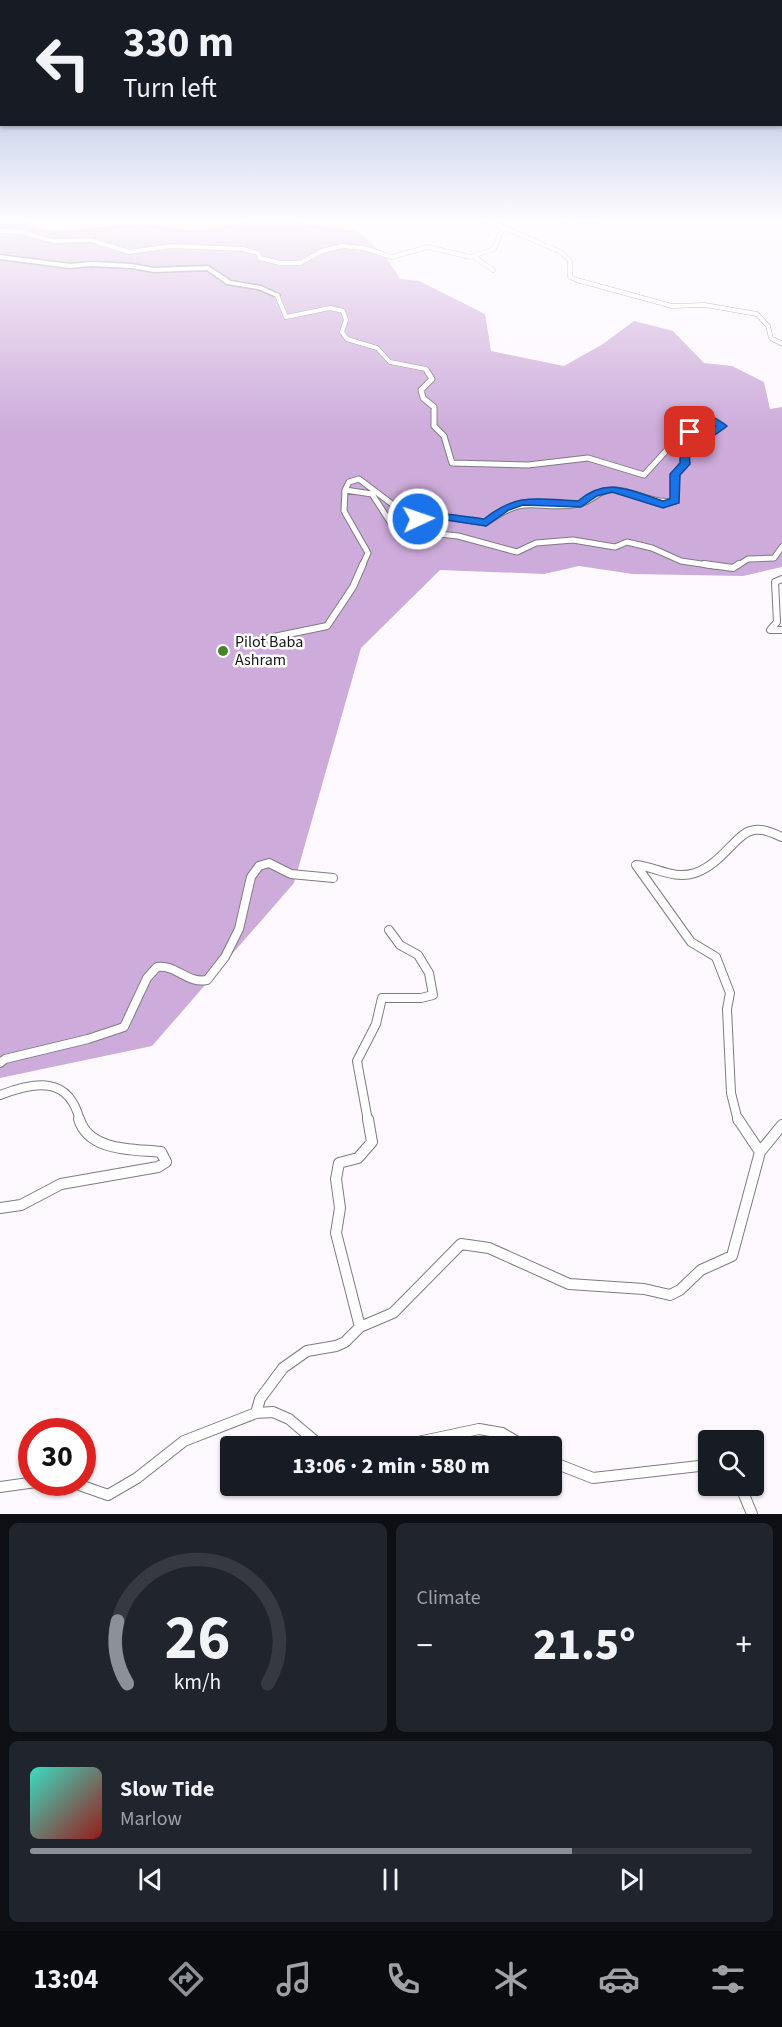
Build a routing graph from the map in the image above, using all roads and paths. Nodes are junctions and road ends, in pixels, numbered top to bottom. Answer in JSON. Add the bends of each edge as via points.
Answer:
{"nodes":[{"id":1,"x":267,"y":291,"type":"edge"},
{"id":2,"x":616,"y":291,"type":"edge"},
{"id":3,"x":277,"y":295,"type":"joint"},
{"id":4,"x":782,"y":345,"type":"edge"},
{"id":5,"x":345,"y":490,"type":"junction"},
{"id":6,"x":782,"y":547,"type":"edge"},
{"id":7,"x":782,"y":579,"type":"edge"},
{"id":8,"x":782,"y":630,"type":"edge"},
{"id":9,"x":268,"y":638,"type":"dead end"},
{"id":10,"x":782,"y":837,"type":"edge"},
{"id":11,"x":333,"y":878,"type":"dead end"},
{"id":12,"x":389,"y":930,"type":"dead end"},
{"id":13,"x":0,"y":1063,"type":"edge"},
{"id":14,"x":0,"y":1095,"type":"edge"},
{"id":15,"x":782,"y":1125,"type":"edge"},
{"id":16,"x":760,"y":1152,"type":"junction"},
{"id":17,"x":0,"y":1208,"type":"edge"},
{"id":18,"x":360,"y":1327,"type":"junction"},
{"id":19,"x":256,"y":1413,"type":"junction"},
{"id":20,"x":309,"y":1436,"type":"edge"},
{"id":21,"x":446,"y":1436,"type":"edge"},
{"id":22,"x":507,"y":1436,"type":"edge"},
{"id":23,"x":562,"y":1466,"type":"edge"},
{"id":24,"x":698,"y":1466,"type":"edge"},
{"id":25,"x":18,"y":1484,"type":"edge"},
{"id":26,"x":0,"y":1487,"type":"edge"},
{"id":27,"x":96,"y":1491,"type":"edge"},
{"id":28,"x":745,"y":1496,"type":"edge"},
{"id":29,"x":752,"y":1514,"type":"edge"}],
"edges":[{"from":1,"to":3,"type":"main road"},
{"from":2,"to":4,"type":"street","via":[[672,306],[705,305],[757,314],[768,326],[771,338]]},
{"from":3,"to":5,"type":"street","via":[[286,317],[330,308],[343,311],[346,320],[342,332],[347,339],[376,348],[390,362],[426,369],[432,379],[421,390],[423,398],[434,406],[434,426],[444,435],[452,463],[528,465],[588,458],[644,475],[676,440],[715,421],[723,426],[690,441],[684,450],[685,464],[675,474],[675,501],[663,505],[613,488],[593,493],[581,504],[522,502],[505,508],[486,523],[446,517],[418,519],[359,479],[349,482]]},
{"from":5,"to":6,"type":"street","via":[[372,494],[392,525],[458,536],[516,552],[536,543],[573,540],[615,547],[627,542],[681,561],[733,568],[748,560],[774,558]]},
{"from":5,"to":9,"type":"street","via":[[344,511],[368,553],[353,587],[327,626]]},
{"from":7,"to":8,"type":"street","via":[[775,582],[777,622],[770,630]]},
{"from":10,"to":16,"type":"street","via":[[763,830],[749,831],[712,866],[693,874],[671,876],[636,865],[692,942],[716,957],[730,993],[727,1009],[731,1093],[738,1121]]},
{"from":11,"to":13,"type":"street","via":[[286,872],[266,863],[256,869],[247,886],[246,910],[223,962],[207,980],[193,981],[170,966],[157,968],[147,976],[124,1028],[107,1036],[45,1048]]},
{"from":12,"to":18,"type":"street","via":[[400,945],[418,955],[429,973],[433,995],[424,999],[400,995],[382,998],[376,1024],[357,1061],[372,1142],[358,1158],[339,1163],[336,1233]]},
{"from":14,"to":17,"type":"street","via":[[21,1087],[56,1085],[77,1107],[83,1129],[100,1142],[132,1151],[160,1152],[166,1162],[158,1167],[61,1184],[21,1205]]},
{"from":15,"to":16,"type":"street"},
{"from":16,"to":18,"type":"street","via":[[732,1256],[701,1269],[680,1290],[670,1294],[569,1284],[489,1248],[461,1244],[393,1313]]},
{"from":18,"to":19,"type":"street","via":[[345,1342],[307,1351],[283,1368],[260,1399]]},
{"from":19,"to":20,"type":"street","via":[[273,1412],[289,1419]]},
{"from":19,"to":27,"type":"street","via":[[184,1441],[108,1495]]},
{"from":21,"to":22,"type":"street","via":[[479,1429]]},
{"from":23,"to":24,"type":"street","via":[[593,1478]]},
{"from":25,"to":26,"type":"street"},
{"from":28,"to":29,"type":"street"}]}
